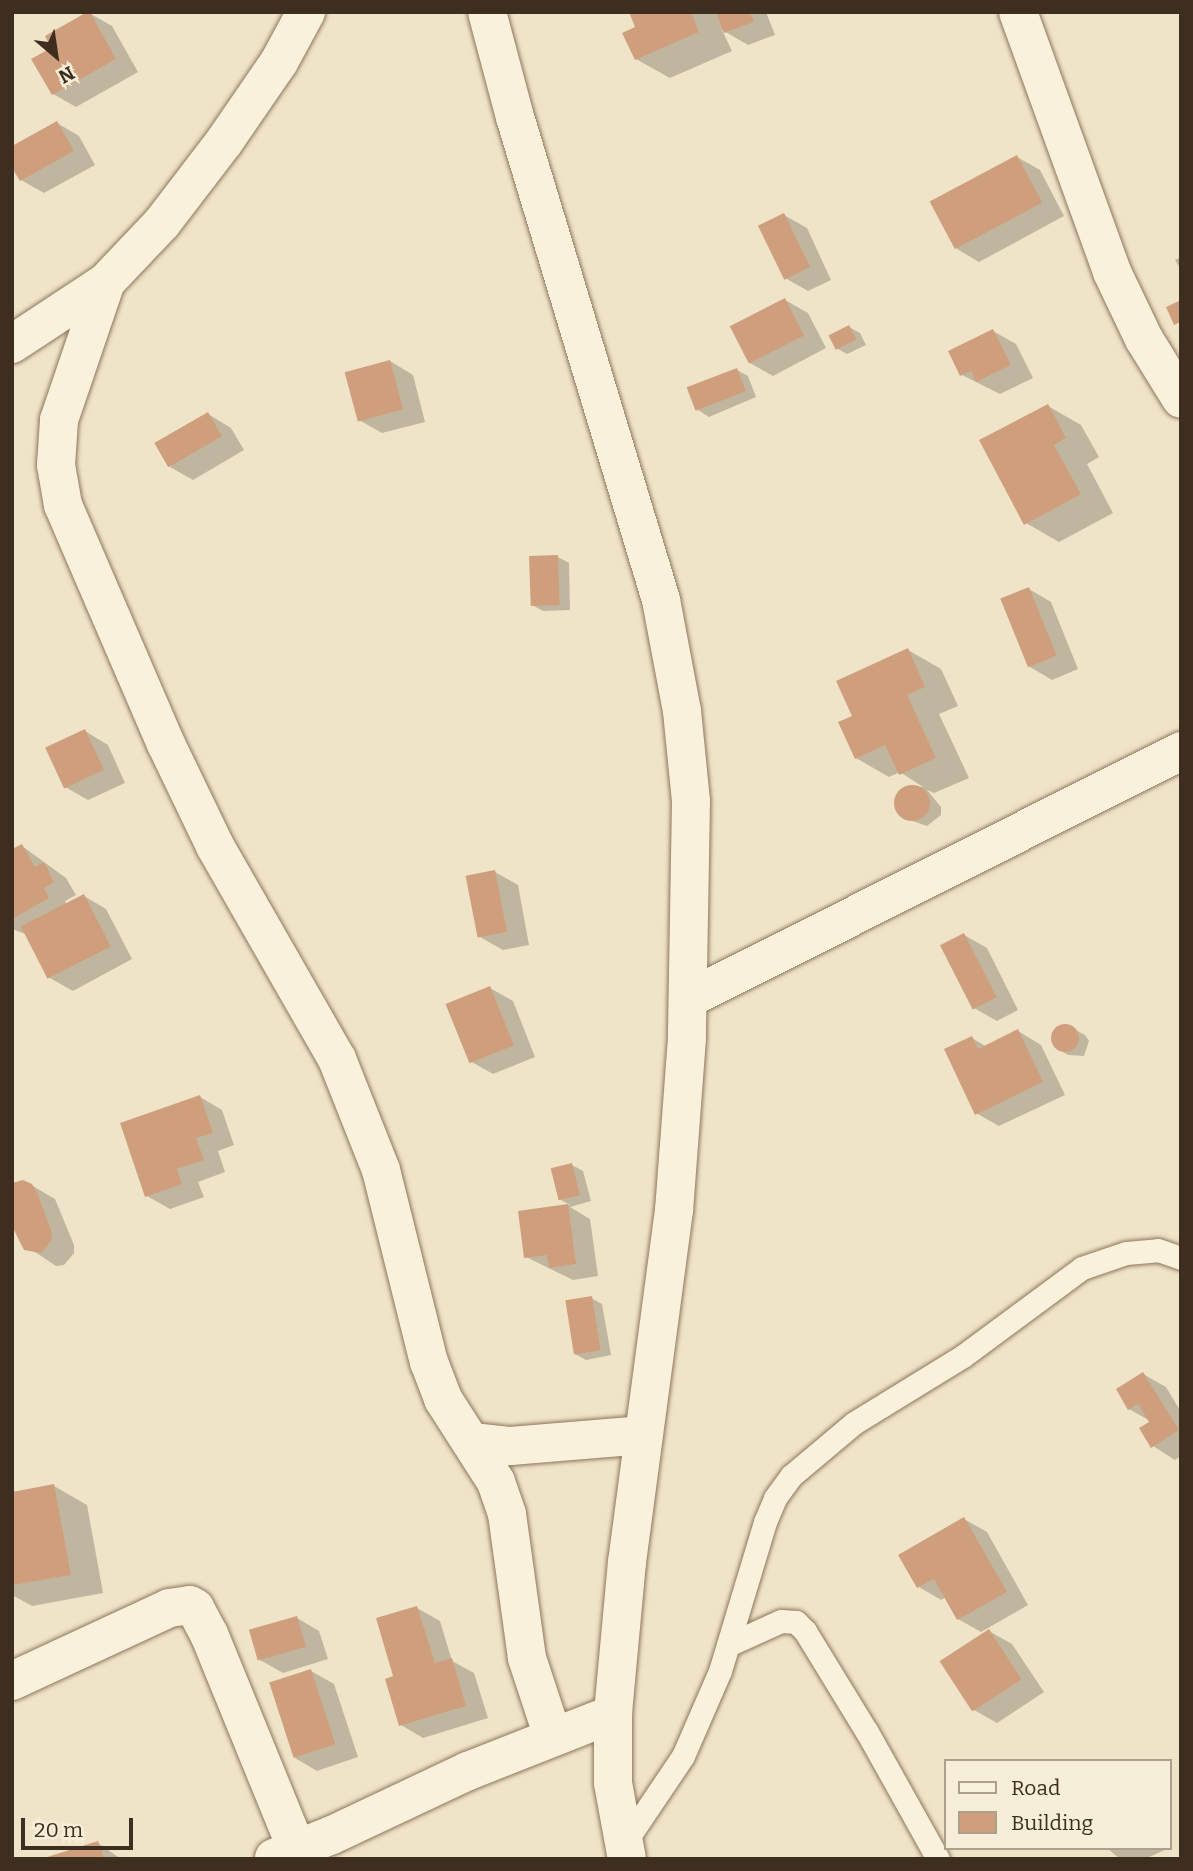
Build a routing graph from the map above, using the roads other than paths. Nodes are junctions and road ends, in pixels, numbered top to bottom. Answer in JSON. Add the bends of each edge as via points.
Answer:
{"nodes":[{"id":1,"x":306,"y":12,"type":"edge"},
{"id":2,"x":487,"y":12,"type":"edge"},
{"id":3,"x":1018,"y":12,"type":"edge"},
{"id":4,"x":106,"y":282,"type":"junction"},
{"id":5,"x":12,"y":344,"type":"edge"},
{"id":6,"x":1181,"y":399,"type":"edge"},
{"id":7,"x":1181,"y":751,"type":"edge"},
{"id":8,"x":688,"y":999,"type":"junction"},
{"id":9,"x":1181,"y":1258,"type":"edge"},
{"id":10,"x":644,"y":1434,"type":"junction"},
{"id":11,"x":472,"y":1442,"type":"junction"},
{"id":12,"x":728,"y":1645,"type":"junction"},
{"id":13,"x":12,"y":1681,"type":"edge"},
{"id":14,"x":613,"y":1714,"type":"junction"},
{"id":15,"x":554,"y":1737,"type":"junction"},
{"id":16,"x":625,"y":1852,"type":"edge"},
{"id":17,"x":290,"y":1855,"type":"edge"},
{"id":18,"x":938,"y":1859,"type":"edge"}],
"edges":[{"from":1,"to":4,"type":"street","via":[[279,62],[224,142],[162,223]]},
{"from":2,"to":8,"type":"street","via":[[661,600],[682,711],[691,801]]},
{"from":3,"to":6,"type":"street","via":[[1112,272],[1144,339]]},
{"from":4,"to":5,"type":"street"},
{"from":4,"to":11,"type":"street","via":[[59,420],[56,466],[63,505],[215,846],[337,1059],[381,1170],[434,1375],[443,1399]]},
{"from":7,"to":8,"type":"street"},
{"from":8,"to":10,"type":"street","via":[[674,1210]]},
{"from":9,"to":12,"type":"lane","via":[[1158,1251],[1126,1253],[1082,1268],[984,1342],[854,1423],[791,1476],[775,1497],[765,1522]]},
{"from":10,"to":11,"type":"street","via":[[510,1446]]},
{"from":10,"to":14,"type":"street"},
{"from":11,"to":15,"type":"street","via":[[496,1482],[507,1514],[527,1658]]},
{"from":12,"to":16,"type":"lane","via":[[683,1756]]},
{"from":12,"to":18,"type":"lane","via":[[781,1621],[796,1622],[805,1631]]},
{"from":13,"to":17,"type":"street","via":[[169,1608],[190,1605],[209,1634]]},
{"from":14,"to":15,"type":"street"},
{"from":14,"to":16,"type":"street","via":[[613,1783]]},
{"from":15,"to":17,"type":"street","via":[[468,1771]]}]}
